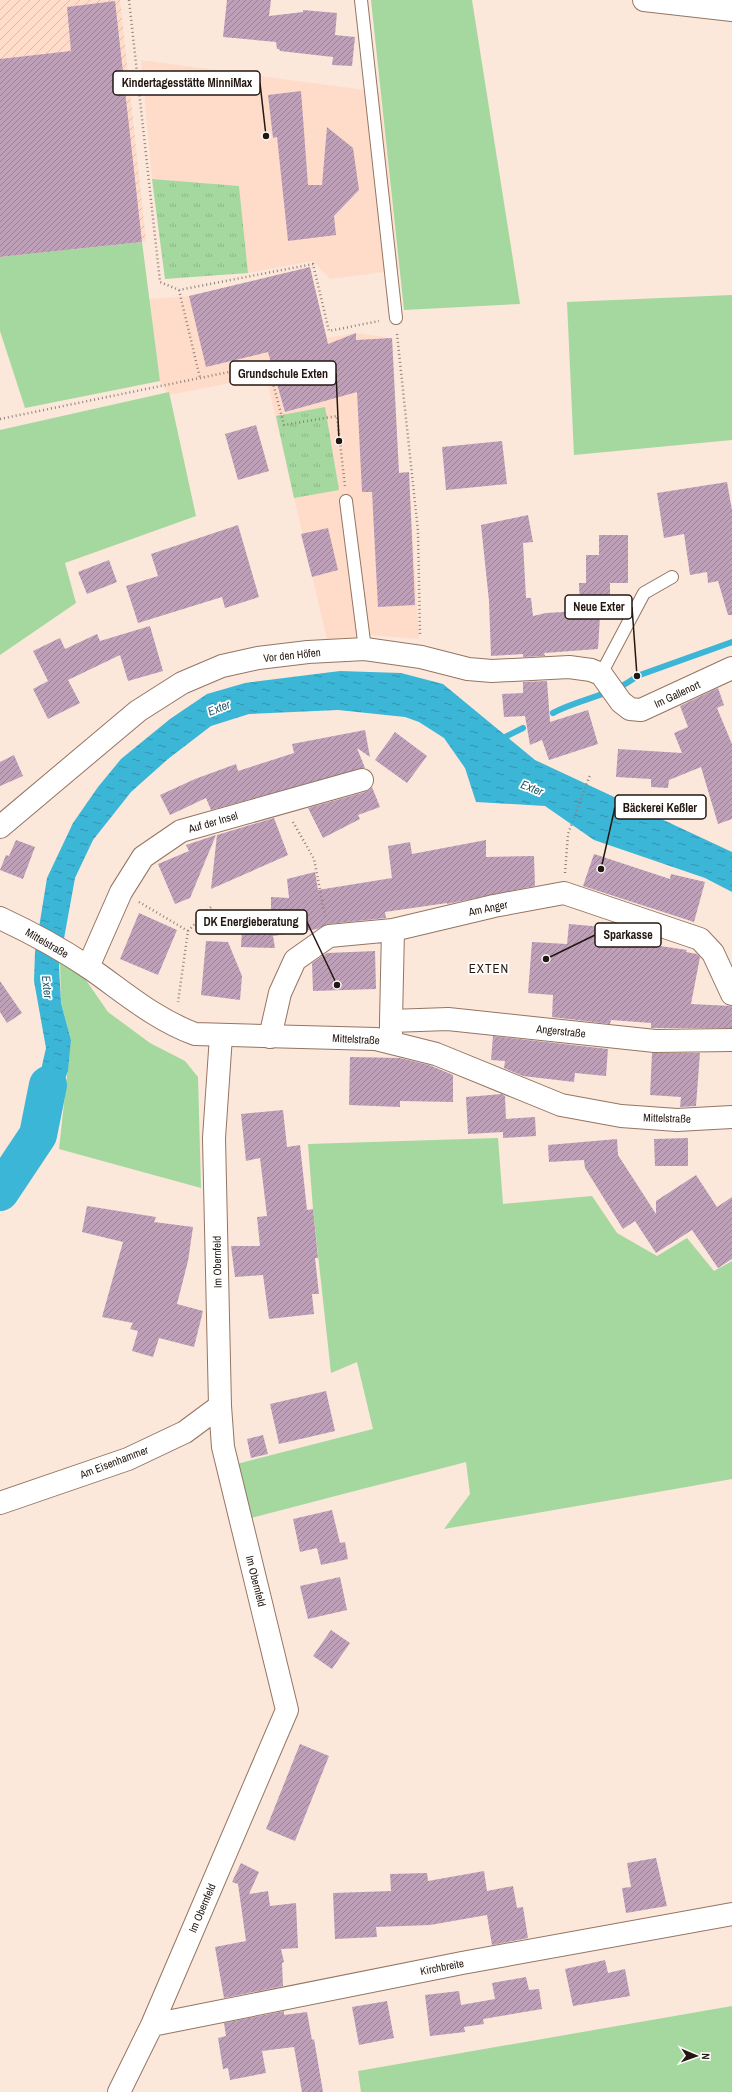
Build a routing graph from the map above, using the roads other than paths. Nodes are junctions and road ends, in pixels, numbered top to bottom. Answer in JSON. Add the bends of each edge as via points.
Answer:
{"nodes":[{"id":1,"x":361,"y":0,"type":"edge"},
{"id":2,"x":644,"y":0,"type":"edge"},
{"id":3,"x":732,"y":10,"type":"edge"},
{"id":4,"x":396,"y":318,"type":"road end"},
{"id":5,"x":346,"y":497,"type":"road end"},
{"id":6,"x":672,"y":577,"type":"dead end"},
{"id":7,"x":365,"y":649,"type":"junction"},
{"id":8,"x":732,"y":668,"type":"edge"},
{"id":9,"x":612,"y":688,"type":"junction"},
{"id":10,"x":362,"y":780,"type":"dead end"},
{"id":11,"x":0,"y":827,"type":"edge"},
{"id":12,"x":0,"y":918,"type":"edge"},
{"id":13,"x":393,"y":930,"type":"junction"},
{"id":14,"x":86,"y":966,"type":"junction"},
{"id":15,"x":732,"y":994,"type":"edge"},
{"id":16,"x":391,"y":1021,"type":"junction"},
{"id":17,"x":221,"y":1036,"type":"junction"},
{"id":18,"x":270,"y":1037,"type":"junction"},
{"id":19,"x":732,"y":1040,"type":"edge"},
{"id":20,"x":390,"y":1042,"type":"junction"},
{"id":21,"x":732,"y":1117,"type":"edge"},
{"id":22,"x":220,"y":1406,"type":"junction"},
{"id":23,"x":0,"y":1503,"type":"edge"},
{"id":24,"x":732,"y":1914,"type":"edge"},
{"id":25,"x":152,"y":2025,"type":"junction"},
{"id":26,"x":119,"y":2092,"type":"edge"}],
"edges":[{"from":1,"to":4,"type":"lane"},
{"from":2,"to":3,"type":"street"},
{"from":5,"to":7,"type":"lane"},
{"from":6,"to":9,"type":"lane","via":[[644,593]]},
{"from":7,"to":9,"type":"street","name":"Vor den Höfen","via":[[420,657],[468,669],[492,671],[569,667],[591,670]]},
{"from":7,"to":11,"type":"street","name":"Vor den Höfen","via":[[258,658],[222,666],[182,683],[138,710]]},
{"from":8,"to":9,"type":"street","name":"Im Gallenort","via":[[640,710],[630,709]]},
{"from":10,"to":14,"type":"street","name":"Auf der Insel","via":[[181,831],[143,858],[121,892]]},
{"from":12,"to":14,"type":"street","name":"Mittelstraße","via":[[26,930]]},
{"from":13,"to":15,"type":"street","name":"Am Anger","via":[[494,906],[564,893],[700,939],[713,953]]},
{"from":13,"to":16,"type":"street"},
{"from":13,"to":18,"type":"street","name":"Am Anger","via":[[329,936],[295,960],[280,993]]},
{"from":14,"to":17,"type":"street","name":"Mittelstraße","via":[[135,1003],[174,1027],[195,1034]]},
{"from":16,"to":19,"type":"street","name":"Angerstraße","via":[[448,1019],[655,1041]]},
{"from":16,"to":20,"type":"street"},
{"from":17,"to":18,"type":"street","name":"Mittelstraße"},
{"from":17,"to":22,"type":"street","name":"Im Obernfeld","via":[[214,1138]]},
{"from":18,"to":20,"type":"street","name":"Mittelstraße","via":[[376,1039]]},
{"from":20,"to":21,"type":"street","name":"Mittelstraße","via":[[436,1054],[561,1105],[621,1116],[677,1120]]},
{"from":22,"to":23,"type":"street","name":"Am Eisenhammer","via":[[185,1432],[128,1459]]},
{"from":22,"to":25,"type":"street","name":"Im Obernfeld","via":[[223,1447],[288,1710]]},
{"from":24,"to":25,"type":"street","name":"Kirchbreite","via":[[462,1963]]},
{"from":25,"to":26,"type":"street","name":"Im Obernfeld"}]}
